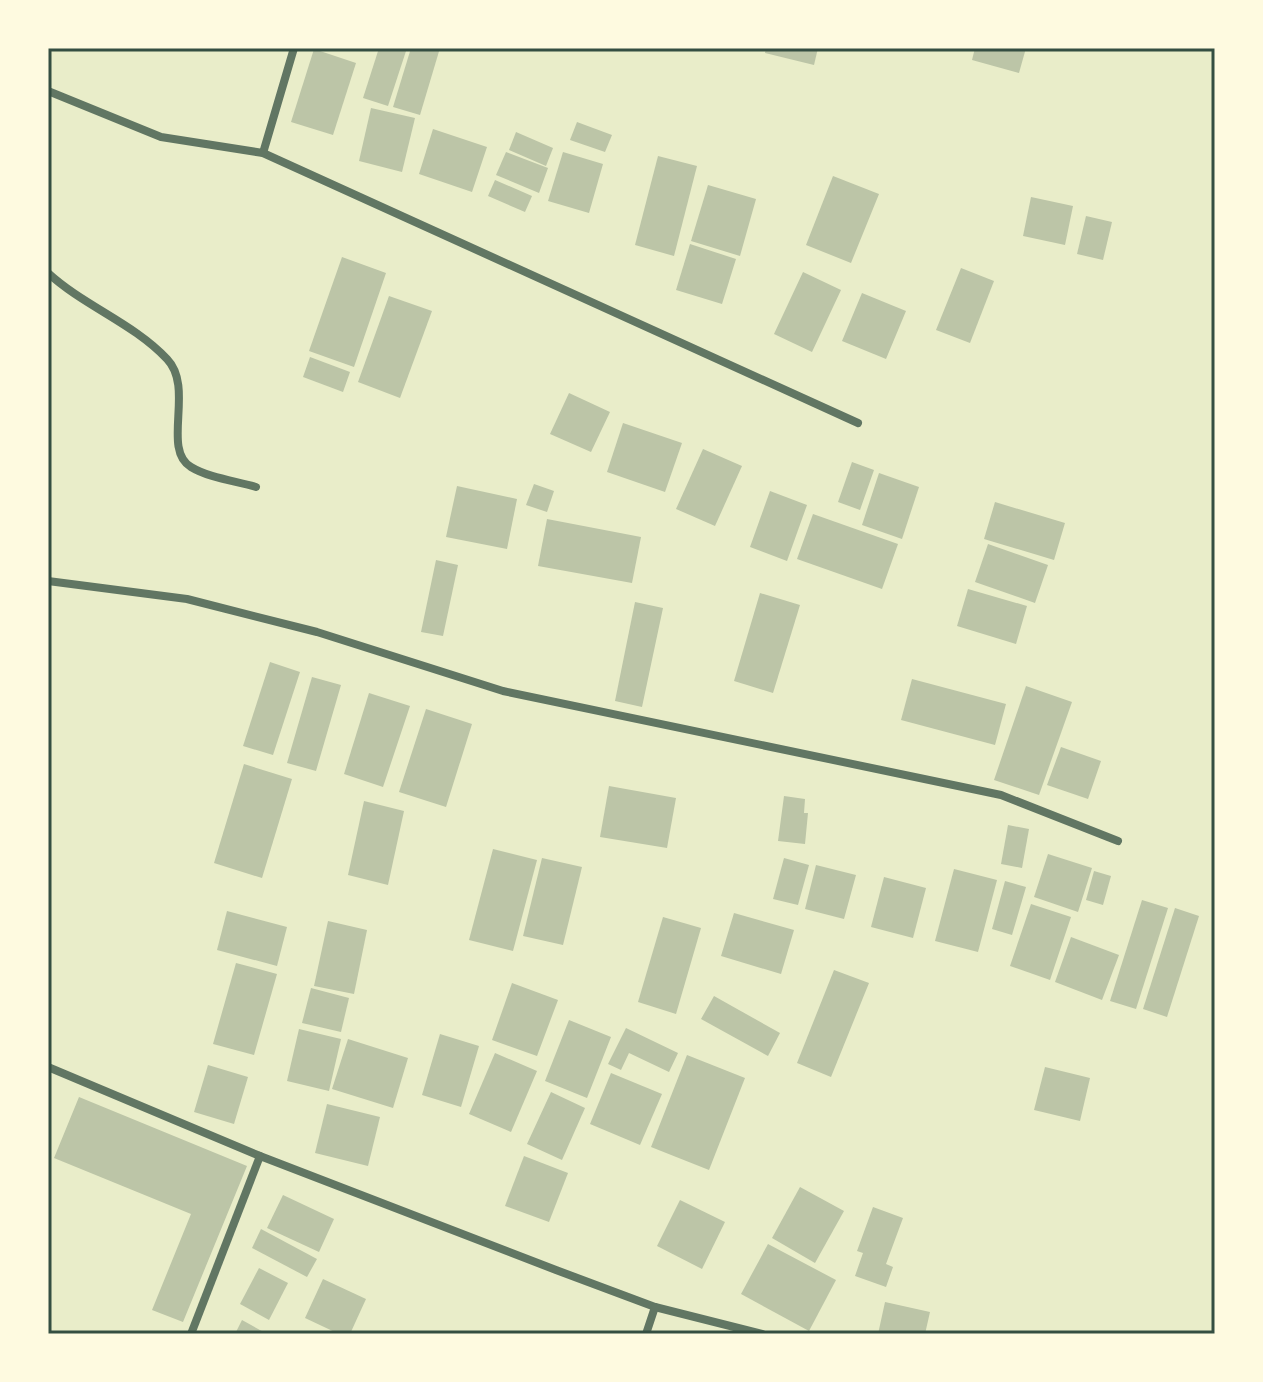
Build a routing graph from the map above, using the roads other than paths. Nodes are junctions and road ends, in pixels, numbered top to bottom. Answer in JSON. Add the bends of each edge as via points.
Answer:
{"nodes":[{"id":1,"x":294,"y":48,"type":"edge"},
{"id":2,"x":48,"y":91,"type":"edge"},
{"id":3,"x":263,"y":153,"type":"junction"},
{"id":4,"x":48,"y":273,"type":"edge"},
{"id":5,"x":858,"y":423,"type":"dead end"},
{"id":6,"x":256,"y":487,"type":"dead end"},
{"id":7,"x":48,"y":581,"type":"edge"},
{"id":8,"x":1118,"y":841,"type":"dead end"},
{"id":9,"x":48,"y":1067,"type":"edge"},
{"id":10,"x":260,"y":1156,"type":"junction"},
{"id":11,"x":655,"y":1307,"type":"junction"},
{"id":12,"x":191,"y":1334,"type":"edge"},
{"id":13,"x":646,"y":1334,"type":"edge"},
{"id":14,"x":762,"y":1334,"type":"edge"}],
"edges":[{"from":1,"to":3,"type":"street"},
{"from":2,"to":3,"type":"street","via":[[161,137]]},
{"from":3,"to":5,"type":"street"},
{"from":4,"to":6,"type":"street","via":[[170,361],[181,396],[177,447],[182,460]]},
{"from":7,"to":8,"type":"street","via":[[187,599],[317,632],[503,691],[1001,795]]},
{"from":9,"to":10,"type":"street"},
{"from":10,"to":11,"type":"street"},
{"from":10,"to":12,"type":"street"},
{"from":11,"to":13,"type":"street"},
{"from":11,"to":14,"type":"street"}]}
